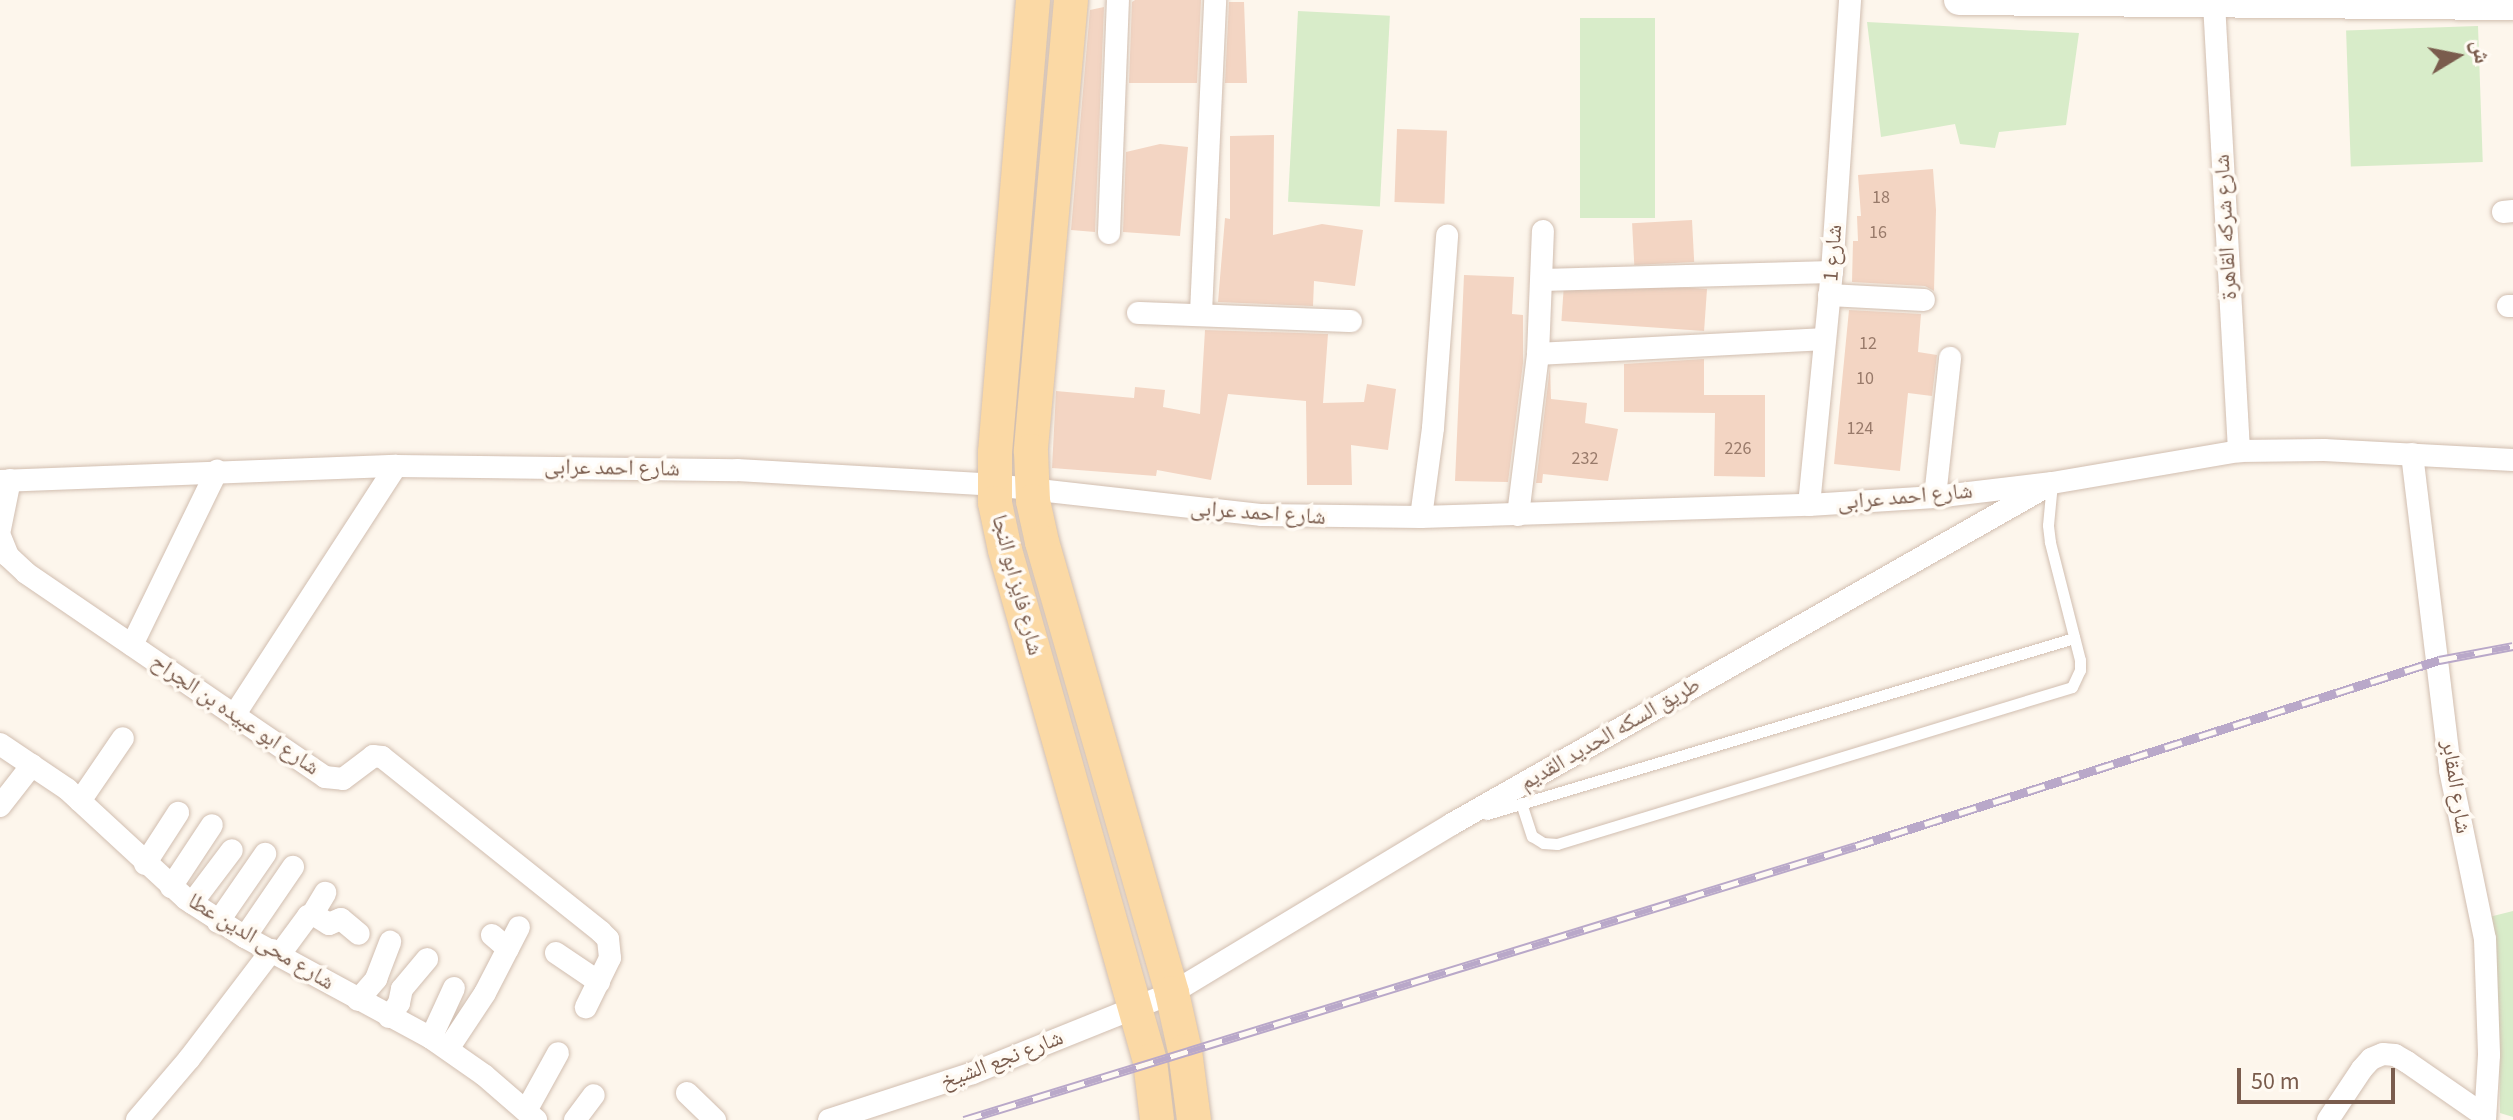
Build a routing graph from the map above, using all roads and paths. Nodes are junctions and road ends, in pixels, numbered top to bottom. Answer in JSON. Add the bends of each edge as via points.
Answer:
{"nodes":[{"id":1,"x":1033,"y":0,"type":"edge"},
{"id":2,"x":1071,"y":0,"type":"edge"},
{"id":3,"x":1118,"y":0,"type":"edge"},
{"id":4,"x":1215,"y":0,"type":"edge"},
{"id":5,"x":1850,"y":0,"type":"edge"},
{"id":6,"x":1959,"y":0,"type":"edge"},
{"id":7,"x":2214,"y":3,"type":"junction"},
{"id":8,"x":2513,"y":5,"type":"edge"},
{"id":9,"x":1543,"y":231,"type":"dead end"},
{"id":10,"x":1109,"y":233,"type":"dead end"},
{"id":11,"x":1447,"y":236,"type":"dead end"},
{"id":12,"x":1832,"y":272,"type":"junction"},
{"id":13,"x":1542,"y":280,"type":"junction"},
{"id":14,"x":1829,"y":295,"type":"junction"},
{"id":15,"x":1924,"y":300,"type":"dead end"},
{"id":16,"x":1138,"y":313,"type":"dead end"},
{"id":17,"x":1201,"y":313,"type":"junction"},
{"id":18,"x":1351,"y":321,"type":"dead end"},
{"id":19,"x":1825,"y":339,"type":"junction"},
{"id":20,"x":1538,"y":354,"type":"junction"},
{"id":21,"x":1950,"y":358,"type":"dead end"},
{"id":22,"x":2239,"y":451,"type":"junction"},
{"id":23,"x":2412,"y":454,"type":"junction"},
{"id":24,"x":2513,"y":460,"type":"edge"},
{"id":25,"x":396,"y":466,"type":"junction"},
{"id":26,"x":217,"y":471,"type":"junction"},
{"id":27,"x":5,"y":480,"type":"edge"},
{"id":28,"x":2052,"y":483,"type":"junction"},
{"id":29,"x":994,"y":485,"type":"junction"},
{"id":30,"x":1032,"y":492,"type":"junction"},
{"id":31,"x":1935,"y":497,"type":"junction"},
{"id":32,"x":1809,"y":505,"type":"junction"},
{"id":33,"x":1518,"y":515,"type":"junction"},
{"id":34,"x":1421,"y":517,"type":"junction"},
{"id":35,"x":0,"y":529,"type":"edge"},
{"id":36,"x":0,"y":536,"type":"edge"},
{"id":37,"x":2074,"y":638,"type":"junction"},
{"id":38,"x":132,"y":645,"type":"junction"},
{"id":39,"x":235,"y":714,"type":"junction"},
{"id":40,"x":123,"y":738,"type":"dead end"},
{"id":41,"x":0,"y":744,"type":"edge"},
{"id":42,"x":32,"y":765,"type":"junction"},
{"id":43,"x":80,"y":801,"type":"junction"},
{"id":44,"x":1521,"y":803,"type":"junction"},
{"id":45,"x":0,"y":806,"type":"edge"},
{"id":46,"x":178,"y":813,"type":"dead end"},
{"id":47,"x":1452,"y":824,"type":"junction"},
{"id":48,"x":212,"y":825,"type":"dead end"},
{"id":49,"x":232,"y":850,"type":"dead end"},
{"id":50,"x":265,"y":854,"type":"dead end"},
{"id":51,"x":145,"y":864,"type":"junction"},
{"id":52,"x":293,"y":867,"type":"dead end"},
{"id":53,"x":171,"y":887,"type":"junction"},
{"id":54,"x":325,"y":893,"type":"dead end"},
{"id":55,"x":192,"y":903,"type":"junction"},
{"id":56,"x":312,"y":915,"type":"junction"},
{"id":57,"x":218,"y":922,"type":"junction"},
{"id":58,"x":519,"y":927,"type":"dead end"},
{"id":59,"x":359,"y":934,"type":"dead end"},
{"id":60,"x":245,"y":937,"type":"junction"},
{"id":61,"x":390,"y":942,"type":"dead end"},
{"id":62,"x":276,"y":952,"type":"junction"},
{"id":63,"x":556,"y":953,"type":"dead end"},
{"id":64,"x":427,"y":959,"type":"dead end"},
{"id":65,"x":599,"y":982,"type":"junction"},
{"id":66,"x":454,"y":988,"type":"dead end"},
{"id":67,"x":1172,"y":993,"type":"junction"},
{"id":68,"x":358,"y":1000,"type":"junction"},
{"id":69,"x":586,"y":1007,"type":"dead end"},
{"id":70,"x":1136,"y":1008,"type":"junction"},
{"id":71,"x":389,"y":1017,"type":"junction"},
{"id":72,"x":439,"y":1043,"type":"junction"},
{"id":73,"x":558,"y":1053,"type":"dead end"},
{"id":74,"x":687,"y":1093,"type":"dead end"},
{"id":75,"x":594,"y":1095,"type":"dead end"},
{"id":76,"x":531,"y":1115,"type":"edge"},
{"id":77,"x":2485,"y":1118,"type":"edge"},
{"id":78,"x":137,"y":1120,"type":"edge"},
{"id":79,"x":575,"y":1120,"type":"edge"},
{"id":80,"x":715,"y":1120,"type":"edge"},
{"id":81,"x":829,"y":1120,"type":"edge"},
{"id":82,"x":1157,"y":1120,"type":"edge"},
{"id":83,"x":1194,"y":1120,"type":"edge"},
{"id":84,"x":2328,"y":1120,"type":"edge"}],
"edges":[{"from":1,"to":29,"type":"main road","name":"شارع فايز ابو النجا"},
{"from":2,"to":30,"type":"main road","name":"شارع فايز ابو النجا","via":[[1031,451]]},
{"from":3,"to":10,"type":"street"},
{"from":4,"to":17,"type":"street"},
{"from":5,"to":12,"type":"street","name":"شارع 1"},
{"from":6,"to":7,"type":"main road"},
{"from":7,"to":8,"type":"main road"},
{"from":7,"to":22,"type":"street","name":"شارع شركه القاهرة"},
{"from":9,"to":13,"type":"street"},
{"from":11,"to":34,"type":"street"},
{"from":12,"to":13,"type":"street"},
{"from":12,"to":14,"type":"street","name":"شارع 1"},
{"from":13,"to":20,"type":"street"},
{"from":14,"to":15,"type":"street"},
{"from":14,"to":19,"type":"street","name":"شارع 1"},
{"from":16,"to":17,"type":"street"},
{"from":17,"to":18,"type":"street"},
{"from":19,"to":20,"type":"street"},
{"from":19,"to":32,"type":"street","name":"شارع 1"},
{"from":20,"to":33,"type":"street"},
{"from":21,"to":31,"type":"street"},
{"from":22,"to":23,"type":"street","name":"شارع احمد عرابى"},
{"from":22,"to":28,"type":"street","name":"شارع احمد عرابى"},
{"from":23,"to":24,"type":"street","name":"شارع احمد عرابى"},
{"from":23,"to":77,"type":"street","name":"شارع المقابر","via":[[2450,770],[2485,939]]},
{"from":25,"to":26,"type":"street","name":"شارع احمد عرابى"},
{"from":25,"to":29,"type":"street","name":"شارع احمد عرابى","via":[[737,470]]},
{"from":25,"to":39,"type":"street"},
{"from":26,"to":27,"type":"street","name":"شارع احمد عرابى"},
{"from":26,"to":38,"type":"street"},
{"from":27,"to":35,"type":"street"},
{"from":28,"to":31,"type":"street","name":"شارع احمد عرابى"},
{"from":28,"to":37,"type":"lane","via":[[2050,542]]},
{"from":28,"to":47,"type":"street","name":"طريق السكه الحديد القديم"},
{"from":29,"to":30,"type":"street","name":"شارع احمد عرابى"},
{"from":29,"to":70,"type":"main road","name":"شارع فايز ابو النجا","via":[[1005,550]]},
{"from":30,"to":34,"type":"street","name":"شارع احمد عرابى","via":[[1262,515]]},
{"from":30,"to":67,"type":"main road","name":"شارع فايز ابو النجا"},
{"from":31,"to":32,"type":"street","name":"شارع احمد عرابى"},
{"from":32,"to":33,"type":"street","name":"شارع احمد عرابى"},
{"from":33,"to":34,"type":"street","name":"شارع احمد عرابى"},
{"from":36,"to":38,"type":"street","name":"شارع ابو عبيده بن الجراح","via":[[8,556],[26,573]]},
{"from":37,"to":44,"type":"lane"},
{"from":37,"to":44,"type":"lane","via":[[2080,670],[2064,691],[1557,844],[1532,836]]},
{"from":38,"to":39,"type":"street","name":"شارع ابو عبيده بن الجراح"},
{"from":39,"to":65,"type":"street","name":"شارع ابو عبيده بن الجراح","via":[[334,780],[373,756],[382,757],[608,939],[610,958]]},
{"from":40,"to":43,"type":"street"},
{"from":41,"to":42,"type":"street","name":"شارع محى الدين عطا"},
{"from":42,"to":43,"type":"street","name":"شارع محى الدين عطا"},
{"from":42,"to":45,"type":"street"},
{"from":43,"to":51,"type":"street","name":"شارع محى الدين عطا"},
{"from":44,"to":47,"type":"lane"},
{"from":46,"to":51,"type":"street"},
{"from":47,"to":67,"type":"street","name":"طريق السكه الحديد القديم"},
{"from":48,"to":53,"type":"street"},
{"from":49,"to":55,"type":"street"},
{"from":50,"to":57,"type":"street"},
{"from":51,"to":53,"type":"street","name":"شارع محى الدين عطا"},
{"from":52,"to":60,"type":"street"},
{"from":53,"to":55,"type":"street","name":"شارع محى الدين عطا"},
{"from":54,"to":56,"type":"street"},
{"from":55,"to":57,"type":"street","name":"شارع محى الدين عطا"},
{"from":56,"to":59,"type":"street","via":[[329,924],[341,919]]},
{"from":56,"to":62,"type":"street"},
{"from":57,"to":60,"type":"street","name":"شارع محى الدين عطا"},
{"from":58,"to":72,"type":"street","via":[[500,942],[473,1013]]},
{"from":60,"to":62,"type":"street","name":"شارع محى الدين عطا"},
{"from":61,"to":68,"type":"street","via":[[376,979]]},
{"from":62,"to":68,"type":"street","name":"شارع محى الدين عطا"},
{"from":62,"to":78,"type":"street"},
{"from":63,"to":65,"type":"street"},
{"from":64,"to":71,"type":"street","via":[[402,989]]},
{"from":65,"to":69,"type":"street","name":"شارع ابو عبيده بن الجراح"},
{"from":66,"to":72,"type":"street"},
{"from":67,"to":70,"type":"street","name":"شارع نجع الشيخ"},
{"from":67,"to":83,"type":"main road","name":"شارع فايز ابو النجا"},
{"from":68,"to":71,"type":"street","name":"شارع محى الدين عطا"},
{"from":70,"to":81,"type":"street","name":"شارع نجع الشيخ","via":[[973,1073]]},
{"from":70,"to":82,"type":"main road","name":"شارع فايز ابو النجا"},
{"from":71,"to":72,"type":"street","name":"شارع محى الدين عطا"},
{"from":72,"to":76,"type":"street","name":"شارع محى الدين عطا"},
{"from":73,"to":76,"type":"street"},
{"from":74,"to":80,"type":"street"},
{"from":75,"to":79,"type":"street"},
{"from":77,"to":84,"type":"street","via":[[2407,1062],[2383,1054],[2362,1069]]}]}
